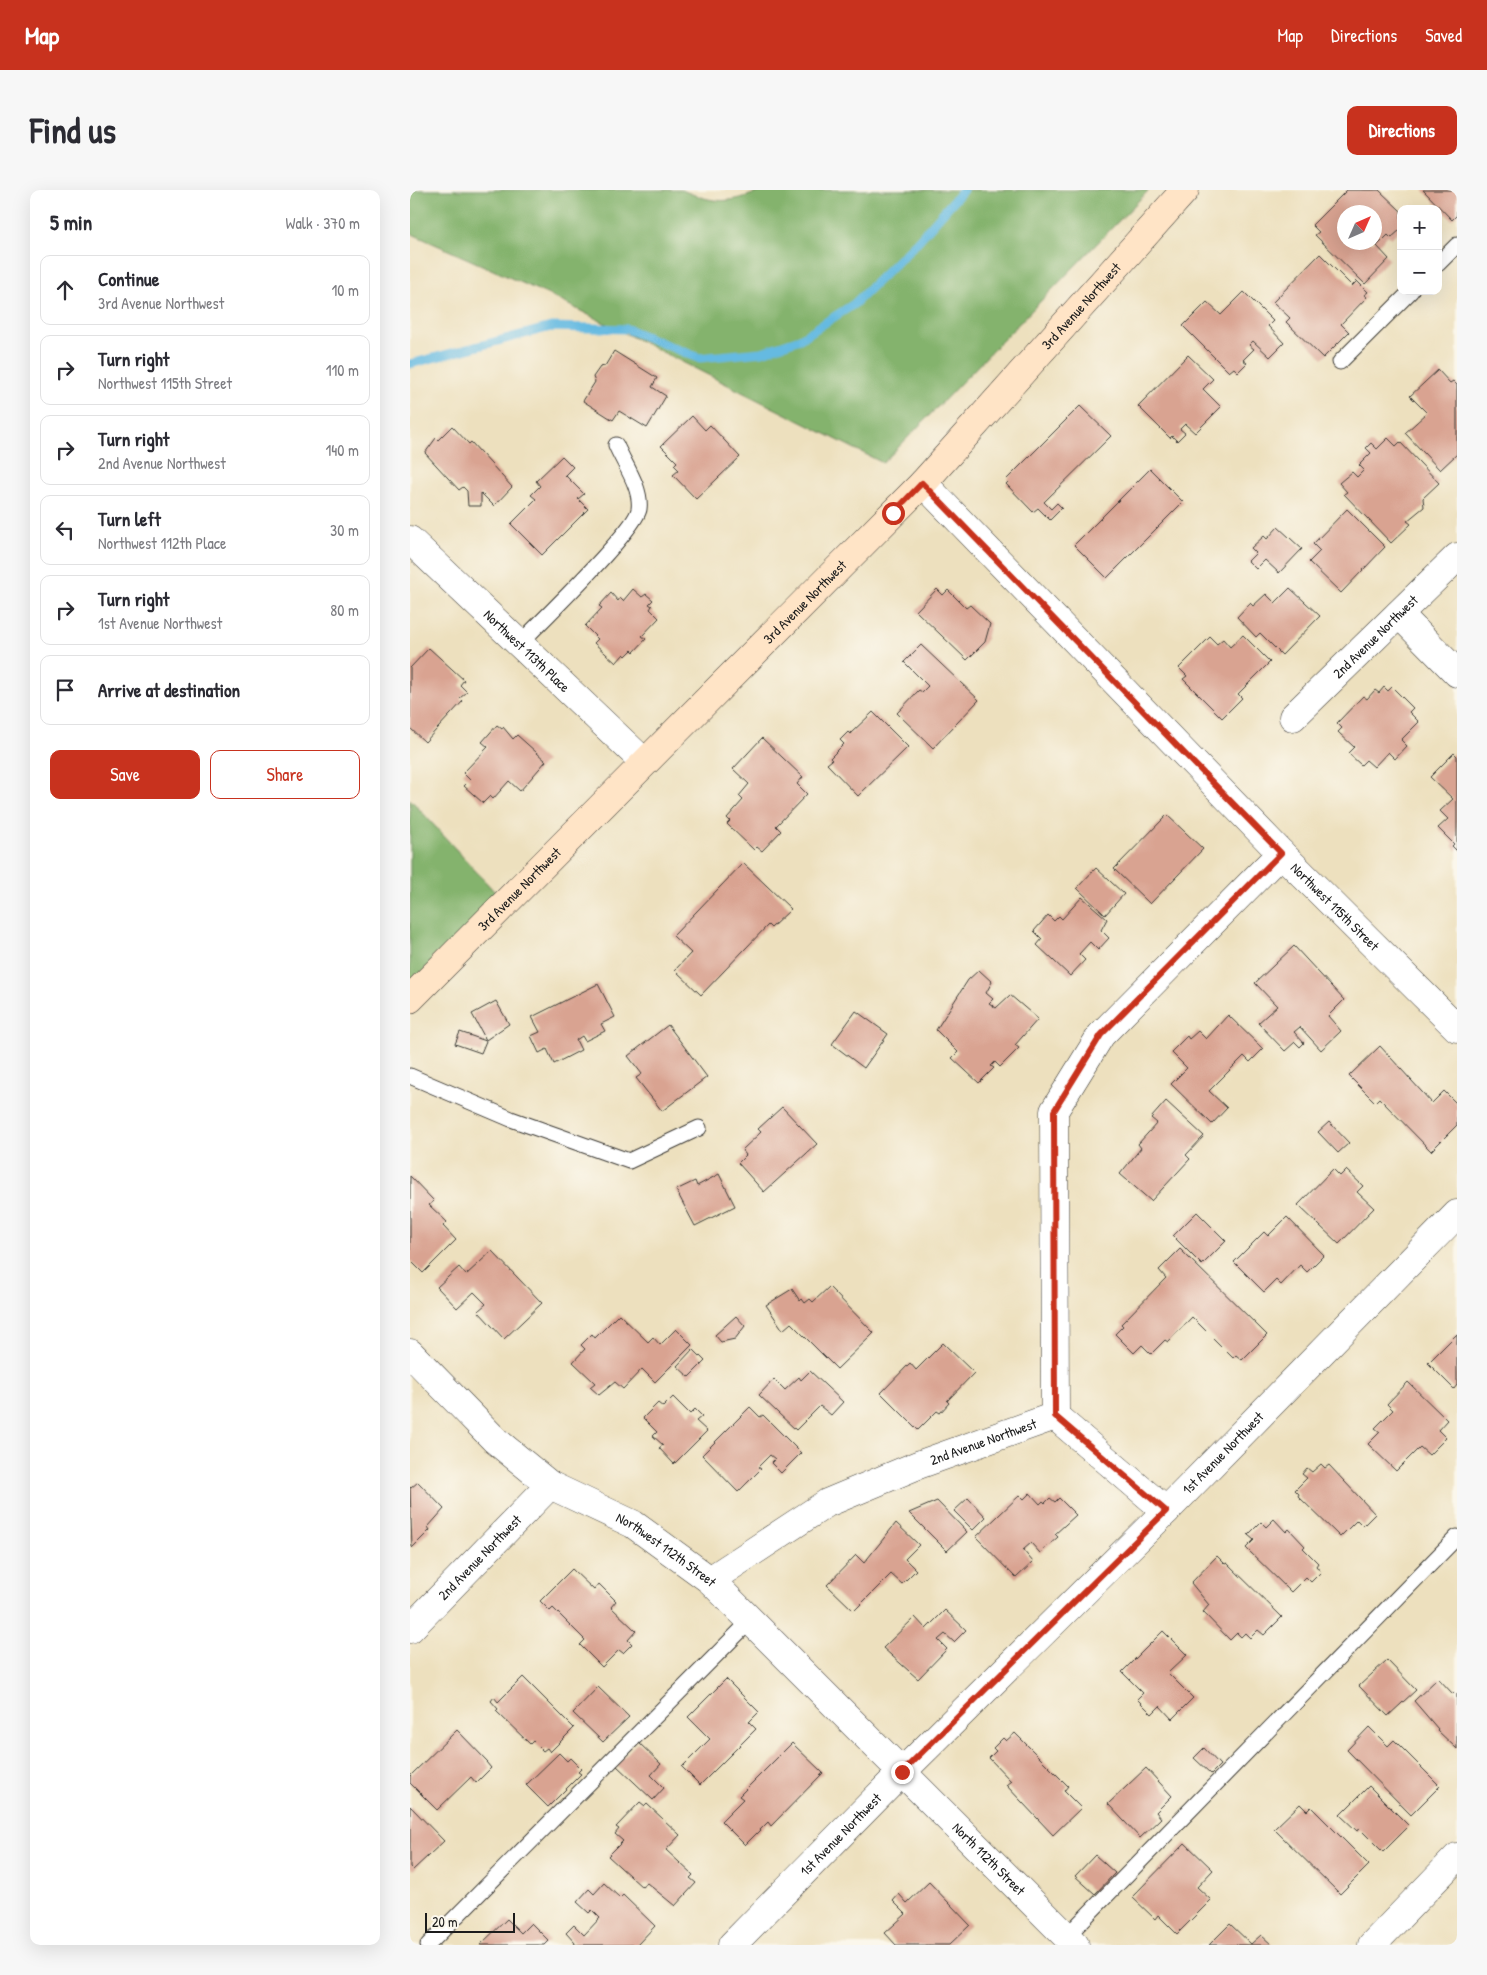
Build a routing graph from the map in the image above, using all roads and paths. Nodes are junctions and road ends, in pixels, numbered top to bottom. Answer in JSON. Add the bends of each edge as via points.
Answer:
{"nodes":[{"id":1,"x":1185,"y":190,"type":"edge"},
{"id":2,"x":1457,"y":245,"type":"edge"},
{"id":3,"x":1442,"y":260,"type":"edge"},
{"id":4,"x":1407,"y":295,"type":"edge"},
{"id":5,"x":1340,"y":362,"type":"dead end"},
{"id":6,"x":616,"y":445,"type":"dead end"},
{"id":7,"x":922,"y":483,"type":"junction"},
{"id":8,"x":410,"y":540,"type":"edge"},
{"id":9,"x":1457,"y":557,"type":"edge"},
{"id":10,"x":1399,"y":614,"type":"junction"},
{"id":11,"x":520,"y":643,"type":"junction"},
{"id":12,"x":1457,"y":673,"type":"edge"},
{"id":13,"x":1293,"y":717,"type":"dead end"},
{"id":14,"x":644,"y":762,"type":"junction"},
{"id":15,"x":1281,"y":853,"type":"junction"},
{"id":16,"x":410,"y":998,"type":"edge"},
{"id":17,"x":1457,"y":1028,"type":"edge"},
{"id":18,"x":410,"y":1076,"type":"edge"},
{"id":19,"x":699,"y":1128,"type":"dead end"},
{"id":20,"x":1457,"y":1214,"type":"edge"},
{"id":21,"x":410,"y":1353,"type":"edge"},
{"id":22,"x":1055,"y":1416,"type":"junction"},
{"id":23,"x":550,"y":1485,"type":"junction"},
{"id":24,"x":1166,"y":1511,"type":"junction"},
{"id":25,"x":1457,"y":1537,"type":"edge"},
{"id":26,"x":710,"y":1580,"type":"junction"},
{"id":27,"x":751,"y":1620,"type":"junction"},
{"id":28,"x":410,"y":1629,"type":"edge"},
{"id":29,"x":902,"y":1772,"type":"junction"},
{"id":30,"x":1457,"y":1857,"type":"edge"},
{"id":31,"x":1067,"y":1942,"type":"edge"},
{"id":32,"x":428,"y":1945,"type":"edge"},
{"id":33,"x":732,"y":1945,"type":"edge"},
{"id":34,"x":1372,"y":1945,"type":"edge"}],
"edges":[{"from":1,"to":7,"type":"street","name":"3rd Avenue Northwest"},
{"from":2,"to":3,"type":"lane"},
{"from":4,"to":5,"type":"lane"},
{"from":6,"to":11,"type":"lane","via":[[639,496],[639,512],[625,534]]},
{"from":7,"to":14,"type":"street","name":"3rd Avenue Northwest"},
{"from":7,"to":15,"type":"street","name":"Northwest 115th Street"},
{"from":8,"to":11,"type":"street","name":"Northwest 113th Place"},
{"from":9,"to":10,"type":"street","name":"2nd Avenue Northwest"},
{"from":10,"to":12,"type":"street"},
{"from":10,"to":13,"type":"street","name":"2nd Avenue Northwest"},
{"from":11,"to":14,"type":"street","name":"Northwest 113th Place"},
{"from":14,"to":16,"type":"street","name":"3rd Avenue Northwest"},
{"from":15,"to":17,"type":"street","name":"Northwest 115th Street"},
{"from":15,"to":22,"type":"street","via":[[1101,1035],[1054,1111]]},
{"from":18,"to":19,"type":"lane","via":[[511,1119],[629,1161]]},
{"from":20,"to":24,"type":"street","name":"1st Avenue Northwest"},
{"from":21,"to":23,"type":"street","name":"Northwest 112th Street","via":[[496,1440]]},
{"from":22,"to":24,"type":"street"},
{"from":22,"to":26,"type":"street","name":"2nd Avenue Northwest","via":[[918,1465],[827,1503]]},
{"from":23,"to":26,"type":"street","name":"Northwest 112th Street","via":[[633,1524]]},
{"from":23,"to":28,"type":"street","name":"2nd Avenue Northwest"},
{"from":24,"to":29,"type":"street","name":"1st Avenue Northwest"},
{"from":25,"to":31,"type":"lane"},
{"from":26,"to":27,"type":"street","name":"Northwest 112th Street"},
{"from":27,"to":29,"type":"street","name":"Northwest 112th Street"},
{"from":27,"to":32,"type":"lane"},
{"from":29,"to":31,"type":"street","name":"North 112th Street"},
{"from":29,"to":33,"type":"street","name":"1st Avenue Northwest"},
{"from":30,"to":34,"type":"street"}]}
